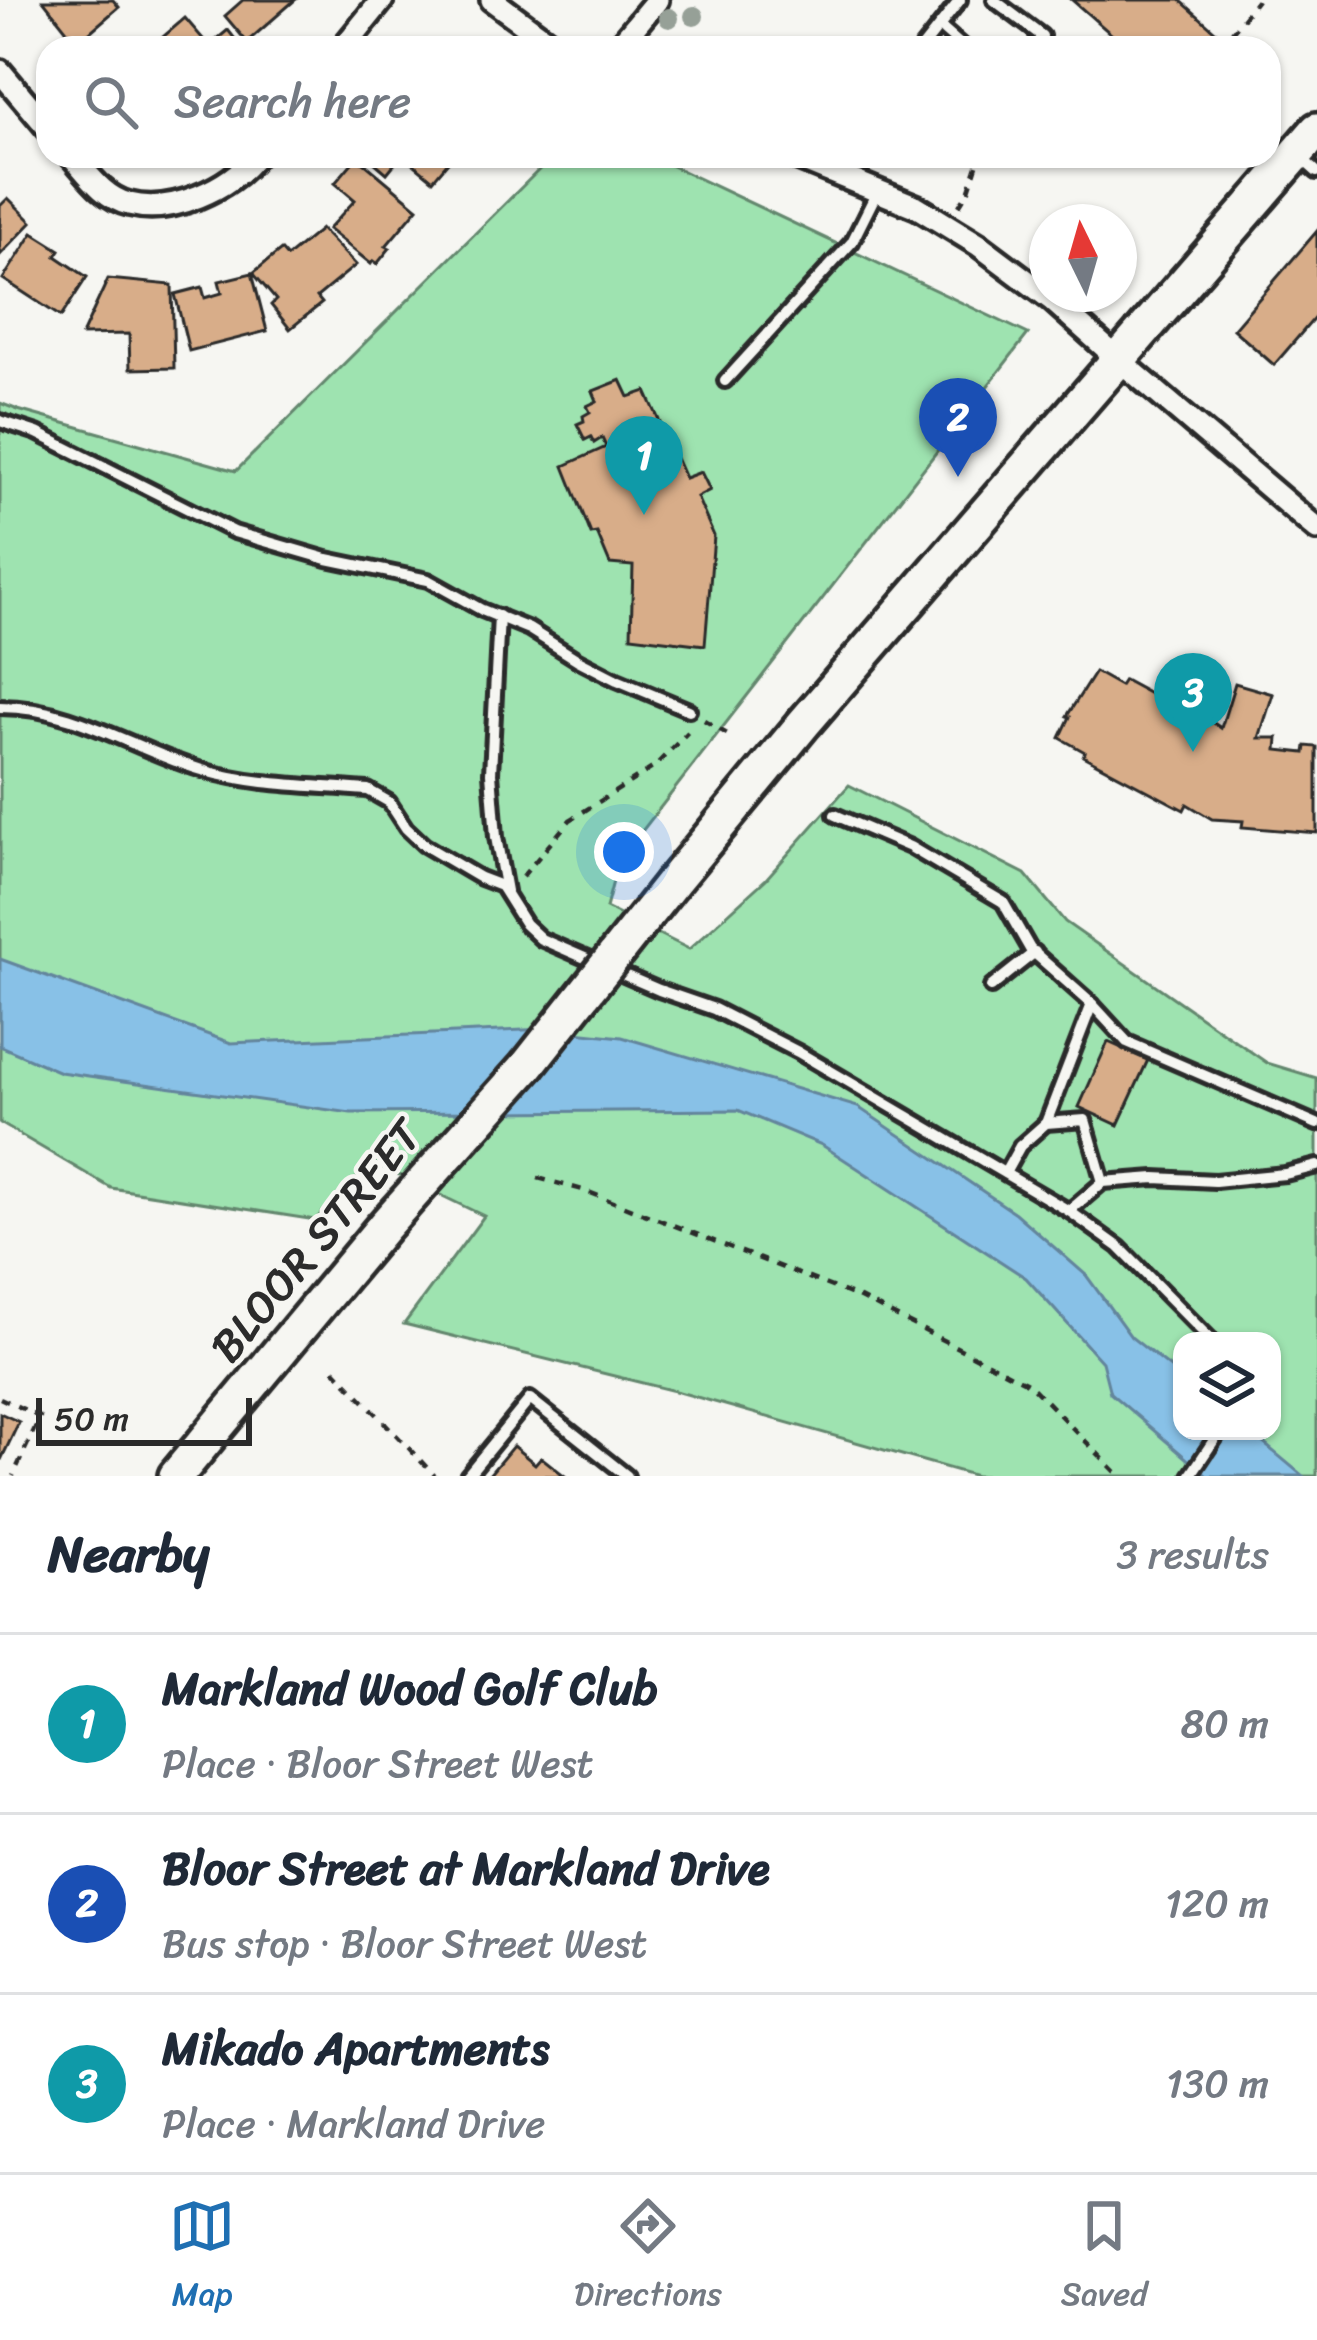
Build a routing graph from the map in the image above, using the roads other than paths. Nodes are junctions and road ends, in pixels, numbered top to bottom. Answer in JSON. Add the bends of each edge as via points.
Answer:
{"nodes":[{"id":1,"x":382,"y":0,"type":"edge"},
{"id":2,"x":492,"y":0,"type":"edge"},
{"id":3,"x":657,"y":0,"type":"edge"},
{"id":4,"x":961,"y":0,"type":"edge"},
{"id":5,"x":994,"y":0,"type":"edge"},
{"id":6,"x":940,"y":27,"type":"junction"},
{"id":7,"x":353,"y":36,"type":"edge"},
{"id":8,"x":541,"y":36,"type":"edge"},
{"id":9,"x":627,"y":36,"type":"edge"},
{"id":10,"x":932,"y":36,"type":"edge"},
{"id":11,"x":950,"y":36,"type":"edge"},
{"id":12,"x":1041,"y":36,"type":"edge"},
{"id":13,"x":0,"y":71,"type":"edge"},
{"id":14,"x":36,"y":114,"type":"edge"},
{"id":15,"x":1310,"y":152,"type":"edge"},
{"id":16,"x":83,"y":168,"type":"edge"},
{"id":17,"x":246,"y":168,"type":"edge"},
{"id":18,"x":821,"y":168,"type":"edge"},
{"id":19,"x":849,"y":168,"type":"edge"},
{"id":20,"x":843,"y":177,"type":"junction"},
{"id":21,"x":878,"y":192,"type":"junction"},
{"id":22,"x":1118,"y":359,"type":"junction"},
{"id":23,"x":725,"y":381,"type":"dead end"},
{"id":24,"x":0,"y":421,"type":"edge"},
{"id":25,"x":1316,"y":528,"type":"edge"},
{"id":26,"x":499,"y":616,"type":"junction"},
{"id":27,"x":0,"y":707,"type":"edge"},
{"id":28,"x":695,"y":714,"type":"road end"},
{"id":29,"x":836,"y":815,"type":"dead end"},
{"id":30,"x":506,"y":895,"type":"junction"},
{"id":31,"x":1035,"y":952,"type":"junction"},
{"id":32,"x":991,"y":987,"type":"dead end"},
{"id":33,"x":1092,"y":1004,"type":"junction"},
{"id":34,"x":1046,"y":1123,"type":"junction"},
{"id":35,"x":1317,"y":1124,"type":"edge"},
{"id":36,"x":1317,"y":1166,"type":"edge"},
{"id":37,"x":1005,"y":1173,"type":"junction"},
{"id":38,"x":1103,"y":1182,"type":"junction"},
{"id":39,"x":1069,"y":1211,"type":"junction"},
{"id":40,"x":1203,"y":1332,"type":"edge"},
{"id":41,"x":1214,"y":1440,"type":"edge"},
{"id":42,"x":176,"y":1476,"type":"edge"},
{"id":43,"x":467,"y":1476,"type":"edge"},
{"id":44,"x":627,"y":1476,"type":"edge"},
{"id":45,"x":1190,"y":1476,"type":"edge"}],
"edges":[{"from":1,"to":7,"type":"street"},
{"from":2,"to":8,"type":"street"},
{"from":3,"to":9,"type":"street"},
{"from":4,"to":6,"type":"lane"},
{"from":5,"to":12,"type":"lane"},
{"from":6,"to":10,"type":"lane"},
{"from":6,"to":11,"type":"lane"},
{"from":13,"to":14,"type":"street"},
{"from":15,"to":22,"type":"main road","name":"BLOOR STREET"},
{"from":16,"to":17,"type":"street","via":[[129,204],[159,205],[209,193]]},
{"from":18,"to":20,"type":"street"},
{"from":19,"to":20,"type":"lane"},
{"from":20,"to":21,"type":"street"},
{"from":21,"to":22,"type":"street","via":[[948,224]]},
{"from":21,"to":23,"type":"lane","via":[[851,242]]},
{"from":22,"to":25,"type":"street"},
{"from":22,"to":42,"type":"main road","name":"BLOOR STREET","bridge":true},
{"from":24,"to":26,"type":"lane","via":[[234,532],[428,580]]},
{"from":26,"to":28,"type":"lane"},
{"from":26,"to":30,"type":"lane","via":[[491,773]]},
{"from":27,"to":30,"type":"lane","via":[[105,730],[245,782],[368,790],[389,802],[424,845]]},
{"from":29,"to":31,"type":"lane","via":[[1003,902]]},
{"from":30,"to":37,"type":"lane","via":[[542,939],[714,1009]]},
{"from":31,"to":32,"type":"lane"},
{"from":31,"to":33,"type":"lane"},
{"from":33,"to":34,"type":"lane"},
{"from":33,"to":35,"type":"lane","via":[[1127,1042]]},
{"from":34,"to":37,"type":"lane"},
{"from":34,"to":38,"type":"lane","via":[[1085,1120]]},
{"from":36,"to":38,"type":"lane","via":[[1215,1181]]},
{"from":37,"to":39,"type":"lane"},
{"from":38,"to":39,"type":"lane"},
{"from":39,"to":40,"type":"lane","via":[[1119,1247]]},
{"from":41,"to":45,"type":"lane"},
{"from":43,"to":44,"type":"lane","via":[[530,1399]]}]}
